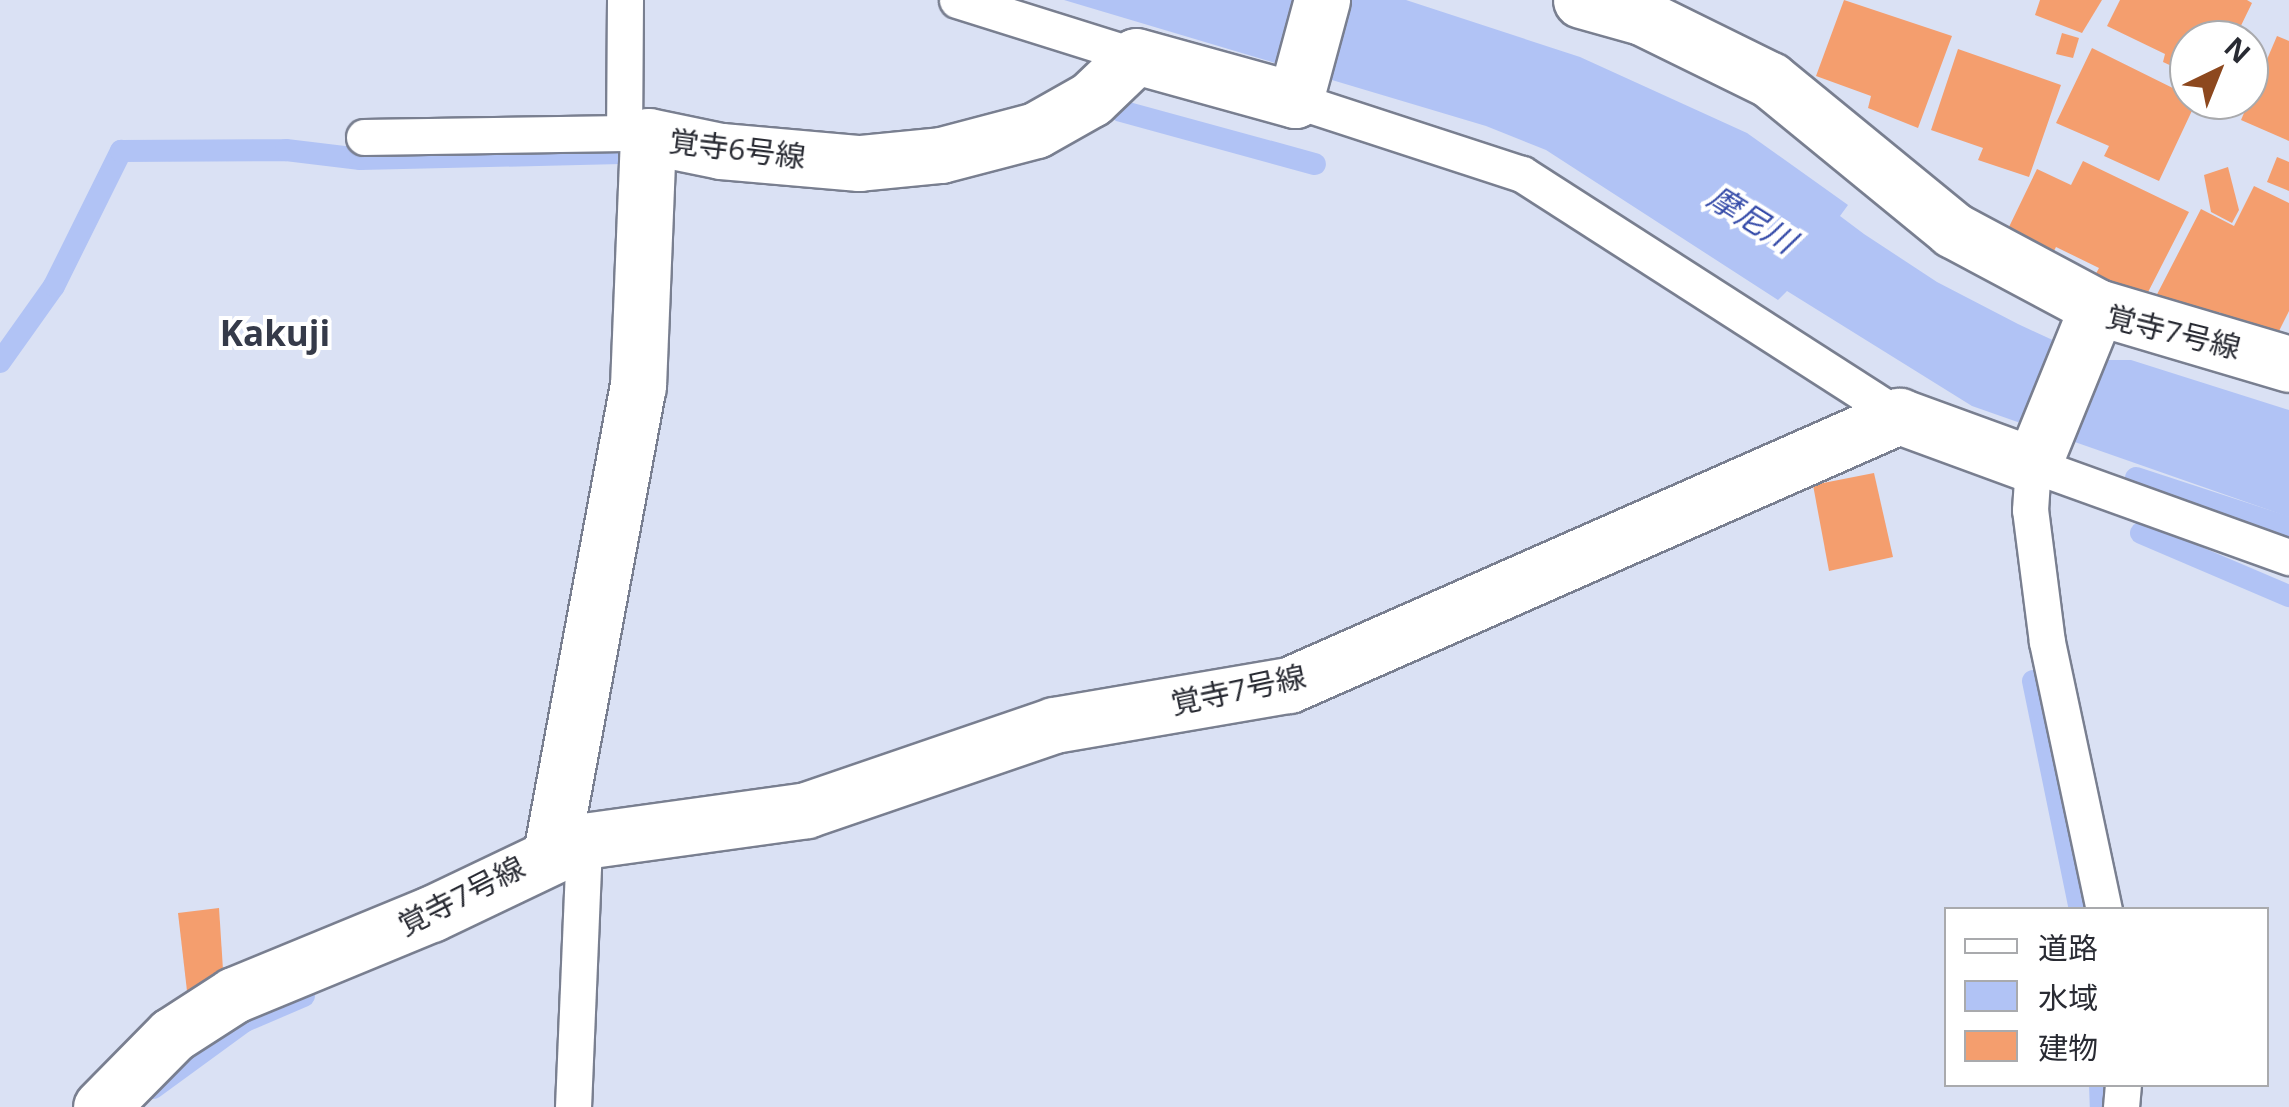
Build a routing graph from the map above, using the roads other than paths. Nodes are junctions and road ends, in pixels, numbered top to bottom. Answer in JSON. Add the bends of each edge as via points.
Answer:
{"nodes":[{"id":1,"x":626,"y":0,"type":"edge"},
{"id":2,"x":956,"y":0,"type":"edge"},
{"id":3,"x":1322,"y":0,"type":"edge"},
{"id":4,"x":1580,"y":0,"type":"edge"},
{"id":5,"x":1136,"y":56,"type":"junction"},
{"id":6,"x":1297,"y":90,"type":"junction"},
{"id":7,"x":636,"y":134,"type":"junction"},
{"id":8,"x":364,"y":137,"type":"dead end"},
{"id":9,"x":2091,"y":323,"type":"junction"},
{"id":10,"x":2289,"y":364,"type":"edge"},
{"id":11,"x":1899,"y":416,"type":"junction"},
{"id":12,"x":2038,"y":456,"type":"junction"},
{"id":13,"x":2289,"y":557,"type":"edge"},
{"id":14,"x":567,"y":847,"type":"junction"},
{"id":15,"x":2103,"y":907,"type":"edge"},
{"id":16,"x":101,"y":1107,"type":"edge"},
{"id":17,"x":573,"y":1107,"type":"edge"}],
"edges":[{"from":1,"to":7,"type":"lane"},
{"from":2,"to":5,"type":"lane"},
{"from":3,"to":6,"type":"street"},
{"from":4,"to":9,"type":"street","via":[[1642,17],[1770,80],[1953,230]]},
{"from":5,"to":6,"type":"street"},
{"from":5,"to":7,"type":"street","name":"覚寺6号線","via":[[1091,99],[1036,130],[941,155],[858,163],[721,151]]},
{"from":6,"to":11,"type":"lane","via":[[1522,174]]},
{"from":7,"to":8,"type":"lane"},
{"from":7,"to":14,"type":"street","name":"覚寺6号線","via":[[638,386]]},
{"from":9,"to":10,"type":"street","name":"覚寺7号線"},
{"from":9,"to":12,"type":"street","name":"覚寺7号線"},
{"from":11,"to":12,"type":"street"},
{"from":11,"to":14,"type":"street","name":"覚寺7号線","via":[[1289,685],[1054,725],[806,810]]},
{"from":12,"to":13,"type":"lane"},
{"from":12,"to":15,"type":"lane","via":[[2030,510],[2047,642]]},
{"from":14,"to":16,"type":"street","name":"覚寺7号線","via":[[431,914],[234,995],[172,1035]]},
{"from":14,"to":17,"type":"lane"}]}
